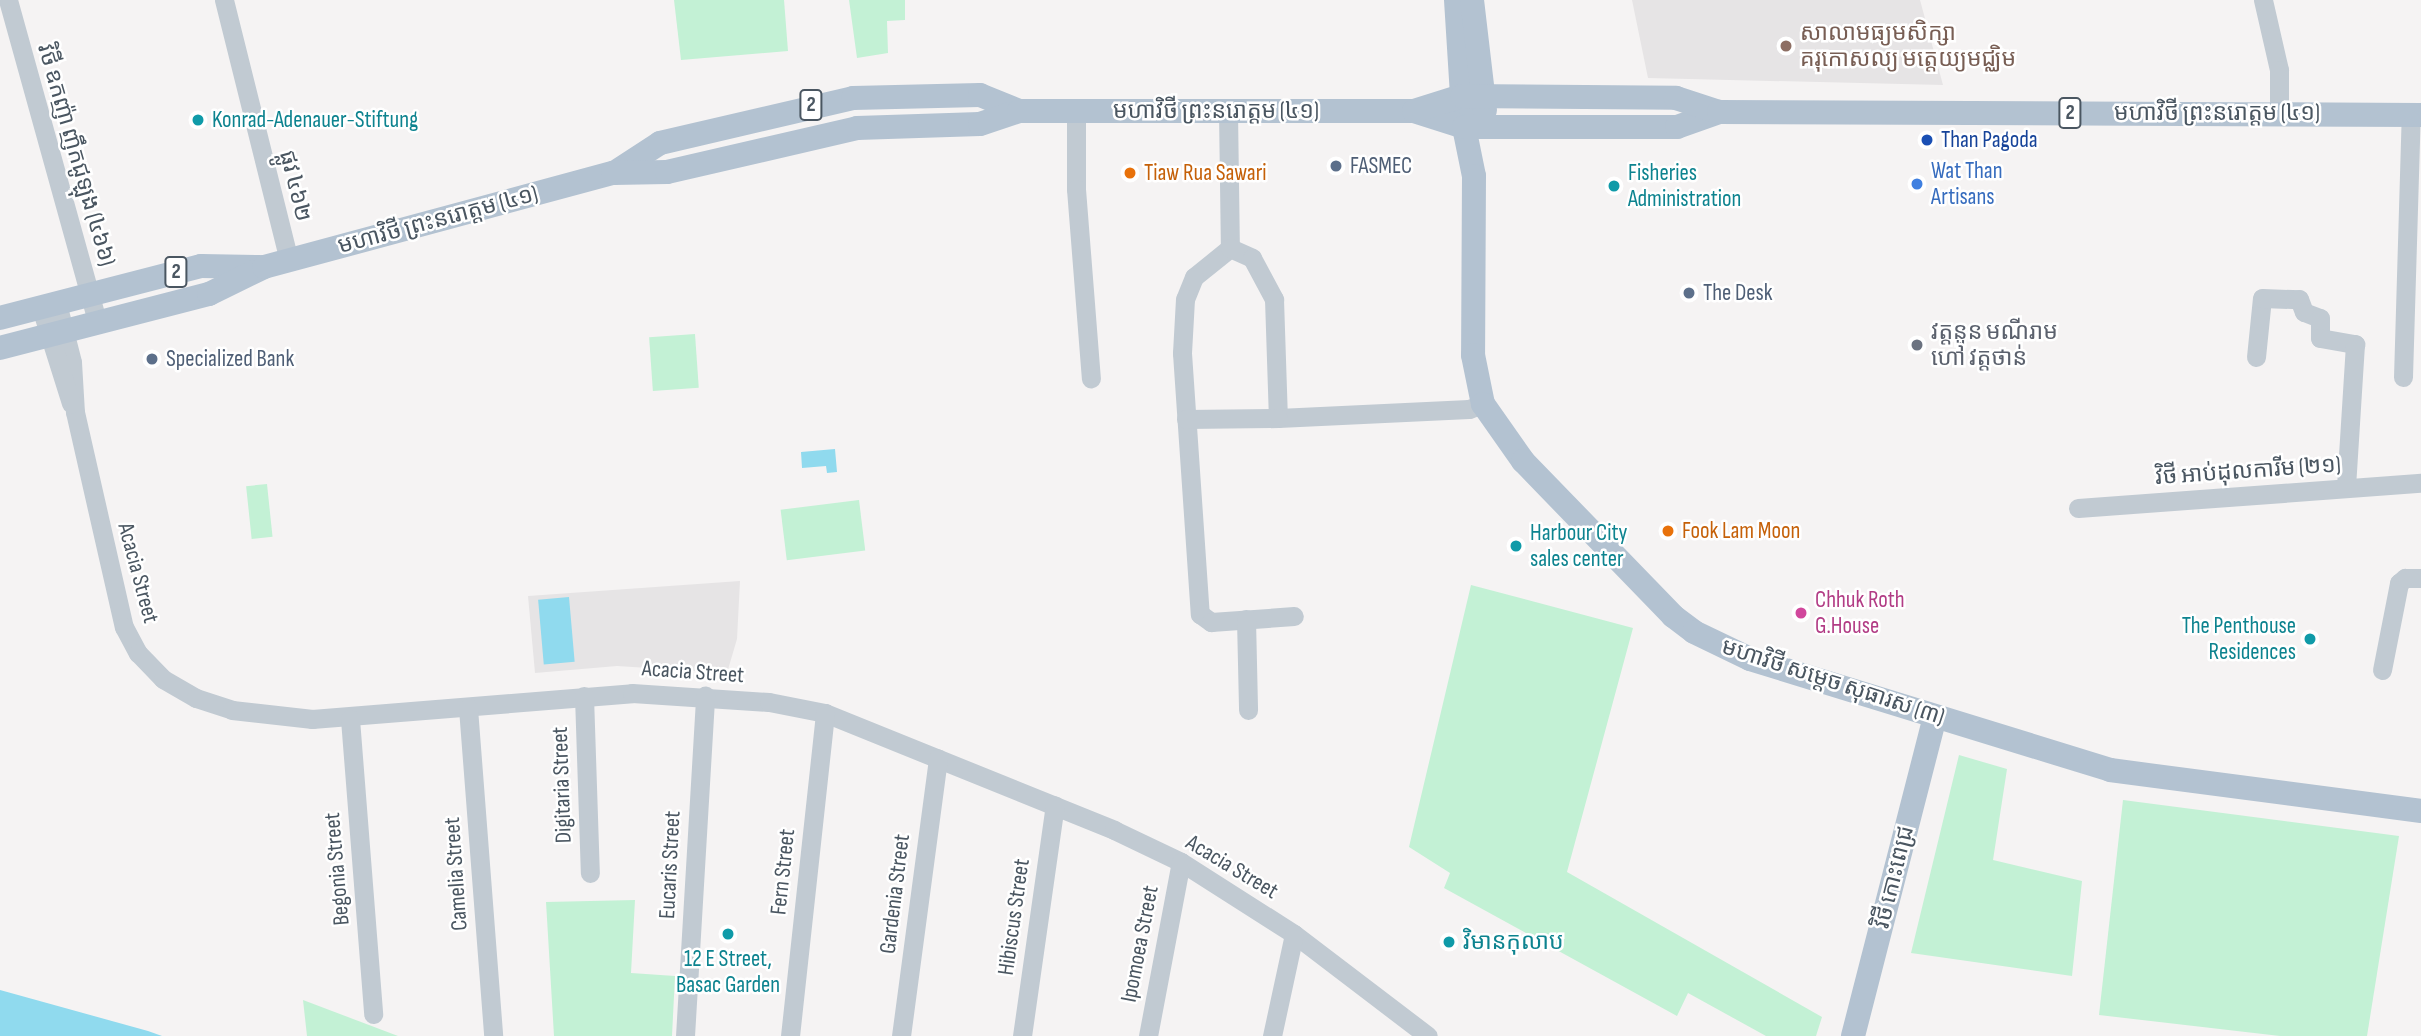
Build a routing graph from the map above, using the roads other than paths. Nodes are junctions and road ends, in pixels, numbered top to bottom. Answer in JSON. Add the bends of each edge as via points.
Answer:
{"nodes":[{"id":1,"x":8,"y":0,"type":"edge"},
{"id":2,"x":225,"y":0,"type":"edge"},
{"id":3,"x":1456,"y":0,"type":"edge"},
{"id":4,"x":1472,"y":0,"type":"edge"},
{"id":5,"x":2263,"y":0,"type":"edge"},
{"id":6,"x":1473,"y":96,"type":"junction"},
{"id":7,"x":1076,"y":111,"type":"junction"},
{"id":8,"x":1228,"y":111,"type":"junction"},
{"id":9,"x":1414,"y":111,"type":"junction"},
{"id":10,"x":1719,"y":112,"type":"junction"},
{"id":11,"x":2279,"y":114,"type":"junction"},
{"id":12,"x":2416,"y":115,"type":"edge"},
{"id":13,"x":1475,"y":127,"type":"junction"},
{"id":14,"x":1230,"y":248,"type":"junction"},
{"id":15,"x":289,"y":261,"type":"junction"},
{"id":16,"x":264,"y":267,"type":"junction"},
{"id":17,"x":90,"y":295,"type":"junction"},
{"id":18,"x":49,"y":305,"type":"junction"},
{"id":19,"x":0,"y":318,"type":"edge"},
{"id":20,"x":97,"y":323,"type":"junction"},
{"id":21,"x":56,"y":333,"type":"junction"},
{"id":22,"x":0,"y":348,"type":"edge"},
{"id":23,"x":2256,"y":357,"type":"dead end"},
{"id":24,"x":2403,"y":377,"type":"dead end"},
{"id":25,"x":1091,"y":378,"type":"dead end"},
{"id":26,"x":1483,"y":404,"type":"junction"},
{"id":27,"x":1278,"y":418,"type":"junction"},
{"id":28,"x":1186,"y":419,"type":"junction"},
{"id":29,"x":2421,"y":483,"type":"edge"},
{"id":30,"x":2346,"y":488,"type":"junction"},
{"id":31,"x":2078,"y":508,"type":"dead end"},
{"id":32,"x":2421,"y":578,"type":"edge"},
{"id":33,"x":1294,"y":616,"type":"dead end"},
{"id":34,"x":1246,"y":619,"type":"junction"},
{"id":35,"x":2382,"y":670,"type":"dead end"},
{"id":36,"x":584,"y":696,"type":"junction"},
{"id":37,"x":705,"y":696,"type":"junction"},
{"id":38,"x":468,"y":708,"type":"junction"},
{"id":39,"x":1248,"y":710,"type":"dead end"},
{"id":40,"x":825,"y":713,"type":"junction"},
{"id":41,"x":1935,"y":717,"type":"junction"},
{"id":42,"x":350,"y":719,"type":"junction"},
{"id":43,"x":938,"y":758,"type":"junction"},
{"id":44,"x":1055,"y":805,"type":"junction"},
{"id":45,"x":2421,"y":811,"type":"edge"},
{"id":46,"x":1181,"y":862,"type":"junction"},
{"id":47,"x":590,"y":873,"type":"dead end"},
{"id":48,"x":1294,"y":934,"type":"junction"},
{"id":49,"x":373,"y":1014,"type":"dead end"},
{"id":50,"x":1407,"y":1029,"type":"edge"},
{"id":51,"x":493,"y":1036,"type":"edge"},
{"id":52,"x":685,"y":1036,"type":"edge"},
{"id":53,"x":790,"y":1036,"type":"edge"},
{"id":54,"x":901,"y":1036,"type":"edge"},
{"id":55,"x":1022,"y":1036,"type":"edge"},
{"id":56,"x":1148,"y":1036,"type":"edge"},
{"id":57,"x":1272,"y":1036,"type":"edge"},
{"id":58,"x":1428,"y":1036,"type":"edge"},
{"id":59,"x":1853,"y":1036,"type":"edge"}],
"edges":[{"from":1,"to":17,"type":"street","name":"វិថី ឧកញ៉ា ញឹកជូឡុង (៤៦៦)"},
{"from":2,"to":15,"type":"street","name":"ផ្លូវ ៤៦២"},
{"from":3,"to":6,"type":"main road"},
{"from":4,"to":6,"type":"main road"},
{"from":5,"to":11,"type":"street","via":[[2279,70]]},
{"from":6,"to":9,"type":"main road","name":"មហាវិថី ព្រះនរោត្តម (៤១)","number":"2"},
{"from":6,"to":10,"type":"main road","name":"មហាវិថី ព្រះនរោត្តម (៤១)","number":"2","via":[[1676,98]]},
{"from":6,"to":13,"type":"main road","name":"មហាវិថី សម្តេច សុធារស (៣)"},
{"from":7,"to":8,"type":"main road","name":"មហាវិថី ព្រះនរោត្តម (៤១)","number":"2"},
{"from":7,"to":15,"type":"main road","name":"មហាវិថី ព្រះនរោត្តម (៤១)","number":"2","via":[[1019,111],[980,94],[876,96],[816,104],[660,144],[613,173]]},
{"from":7,"to":25,"type":"street","via":[[1076,189]]},
{"from":8,"to":9,"type":"main road","name":"មហាវិថី ព្រះនរោត្តម (៤១)","number":"2"},
{"from":8,"to":14,"type":"street"},
{"from":9,"to":13,"type":"main road","name":"មហាវិថី ព្រះនរោត្តម (៤១)","number":"2"},
{"from":10,"to":11,"type":"main road","name":"មហាវិថី ព្រះនរោត្តម (៤១)","number":"2"},
{"from":10,"to":13,"type":"main road","name":"មហាវិថី ព្រះនរោត្តម (៤១)","number":"2","via":[[1677,127]]},
{"from":11,"to":12,"type":"main road","name":"មហាវិថី ព្រះនរោត្តម (៤១)","number":"2"},
{"from":12,"to":24,"type":"street"},
{"from":13,"to":26,"type":"main road","name":"មហាវិថី សម្តេច សុធារស (៣)","via":[[1473,355]]},
{"from":14,"to":27,"type":"street","via":[[1252,258],[1273,299]]},
{"from":14,"to":28,"type":"street","via":[[1194,277],[1185,299]]},
{"from":15,"to":16,"type":"main road","name":"មហាវិថី ព្រះនរោត្តម (៤១)","number":"2"},
{"from":16,"to":17,"type":"main road","name":"មហាវិថី ព្រះនរោត្តម (៤១)","number":"2","via":[[201,266]]},
{"from":16,"to":20,"type":"main road","name":"មហាវិថី ព្រះនរោត្តម (៤១)","number":"2","via":[[209,294]]},
{"from":17,"to":18,"type":"main road","name":"មហាវិថី ព្រះនរោត្តម (៤១)","number":"2"},
{"from":17,"to":20,"type":"street","name":"វិថី ឧកញ៉ា ញឹកជូឡុង (៤៦៦)"},
{"from":18,"to":19,"type":"main road","name":"មហាវិថី ព្រះនរោត្តម (៤១)","number":"2"},
{"from":18,"to":21,"type":"street","name":"Acacia Street"},
{"from":20,"to":21,"type":"main road","name":"មហាវិថី ព្រះនរោត្តម (៤១)","number":"2"},
{"from":21,"to":22,"type":"main road","name":"មហាវិថី ព្រះនរោត្តម (៤១)","number":"2"},
{"from":21,"to":42,"type":"street","name":"Acacia Street","via":[[115,598],[138,653],[163,679],[232,710],[273,718]]},
{"from":23,"to":30,"type":"street","via":[[2262,299],[2299,299],[2304,312],[2320,318],[2319,337],[2355,344]]},
{"from":26,"to":27,"type":"street","via":[[1455,410]]},
{"from":26,"to":41,"type":"main road","name":"មហាវិថី សម្តេច សុធារស (៣)","via":[[1523,461],[1693,632],[1749,659]]},
{"from":27,"to":28,"type":"street"},
{"from":28,"to":34,"type":"street","via":[[1200,614],[1211,622]]},
{"from":29,"to":30,"type":"street","name":"វិថី អាប់ដុលការីម (២១)"},
{"from":30,"to":31,"type":"street","name":"វិថី អាប់ដុលការីម (២១)"},
{"from":32,"to":35,"type":"street","via":[[2405,578],[2399,583]]},
{"from":33,"to":34,"type":"street"},
{"from":34,"to":39,"type":"street"},
{"from":36,"to":37,"type":"street","name":"Acacia Street"},
{"from":36,"to":38,"type":"street","name":"Acacia Street"},
{"from":36,"to":47,"type":"street","name":"Digitaria Street"},
{"from":37,"to":40,"type":"street","name":"Acacia Street"},
{"from":37,"to":52,"type":"street","name":"Eucaris Street"},
{"from":38,"to":42,"type":"street","name":"Acacia Street"},
{"from":38,"to":51,"type":"street","name":"Camelia Street"},
{"from":40,"to":43,"type":"street","name":"Acacia Street"},
{"from":40,"to":53,"type":"street","name":"Fern Street"},
{"from":41,"to":45,"type":"main road","name":"មហាវិថី សម្តេច សុធារស (៣)","via":[[2110,770]]},
{"from":41,"to":59,"type":"main road","name":"វិថី កោះពេជ្រ"},
{"from":42,"to":49,"type":"street","name":"Begonia Street"},
{"from":43,"to":44,"type":"street","name":"Acacia Street"},
{"from":43,"to":54,"type":"street","name":"Gardenia Street"},
{"from":44,"to":46,"type":"street","name":"Acacia Street"},
{"from":44,"to":55,"type":"street","name":"Hibiscus Street"},
{"from":46,"to":48,"type":"street","name":"Acacia Street"},
{"from":46,"to":56,"type":"street","name":"Ipomoea Street"},
{"from":48,"to":50,"type":"street","name":"Acacia Street"},
{"from":48,"to":57,"type":"street"},
{"from":50,"to":58,"type":"street","name":"Acacia Street"}]}
